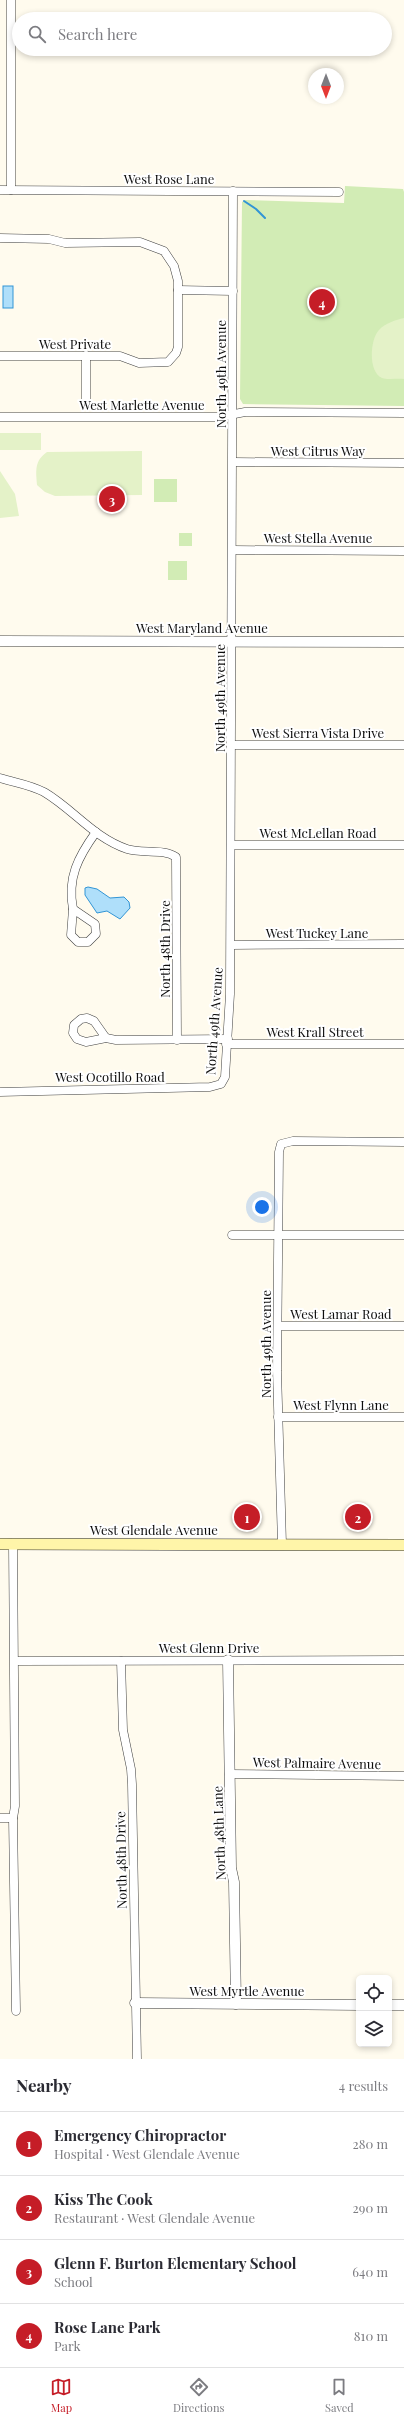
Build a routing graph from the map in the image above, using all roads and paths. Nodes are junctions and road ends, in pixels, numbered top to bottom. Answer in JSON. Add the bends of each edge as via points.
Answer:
{"nodes":[{"id":1,"x":11,"y":0,"type":"edge"},
{"id":2,"x":0,"y":190,"type":"edge"},
{"id":3,"x":11,"y":190,"type":"junction"},
{"id":4,"x":233,"y":191,"type":"junction"},
{"id":5,"x":339,"y":192,"type":"dead end"},
{"id":6,"x":0,"y":238,"type":"edge"},
{"id":7,"x":178,"y":290,"type":"junction"},
{"id":8,"x":233,"y":291,"type":"junction"},
{"id":9,"x":86,"y":355,"type":"junction"},
{"id":10,"x":0,"y":356,"type":"edge"},
{"id":11,"x":86,"y":399,"type":"dead end"},
{"id":12,"x":404,"y":413,"type":"edge"},
{"id":13,"x":233,"y":416,"type":"junction"},
{"id":14,"x":0,"y":417,"type":"edge"},
{"id":15,"x":233,"y":462,"type":"junction"},
{"id":16,"x":404,"y":463,"type":"edge"},
{"id":17,"x":233,"y":550,"type":"junction"},
{"id":18,"x":404,"y":551,"type":"edge"},
{"id":19,"x":0,"y":641,"type":"edge"},
{"id":20,"x":232,"y":642,"type":"junction"},
{"id":21,"x":404,"y":642,"type":"edge"},
{"id":22,"x":232,"y":745,"type":"junction"},
{"id":23,"x":404,"y":745,"type":"edge"},
{"id":24,"x":2,"y":780,"type":"edge"},
{"id":25,"x":96,"y":832,"type":"junction"},
{"id":26,"x":231,"y":845,"type":"junction"},
{"id":27,"x":404,"y":845,"type":"edge"},
{"id":28,"x":73,"y":909,"type":"dead end"},
{"id":29,"x":404,"y":944,"type":"edge"},
{"id":30,"x":231,"y":945,"type":"junction"},
{"id":31,"x":106,"y":1038,"type":"dead end"},
{"id":32,"x":177,"y":1040,"type":"junction"},
{"id":33,"x":227,"y":1042,"type":"junction"},
{"id":34,"x":404,"y":1044,"type":"edge"},
{"id":35,"x":221,"y":1084,"type":"joint"},
{"id":36,"x":0,"y":1092,"type":"edge"},
{"id":37,"x":404,"y":1142,"type":"edge"},
{"id":38,"x":232,"y":1235,"type":"dead end"},
{"id":39,"x":278,"y":1235,"type":"junction"},
{"id":40,"x":404,"y":1235,"type":"edge"},
{"id":41,"x":278,"y":1326,"type":"junction"},
{"id":42,"x":404,"y":1326,"type":"edge"},
{"id":43,"x":278,"y":1417,"type":"junction"},
{"id":44,"x":404,"y":1417,"type":"edge"},
{"id":45,"x":0,"y":1544,"type":"edge"},
{"id":46,"x":13,"y":1544,"type":"junction"},
{"id":47,"x":282,"y":1544,"type":"junction"},
{"id":48,"x":404,"y":1545,"type":"edge"},
{"id":49,"x":228,"y":1660,"type":"junction"},
{"id":50,"x":404,"y":1660,"type":"edge"},
{"id":51,"x":15,"y":1661,"type":"junction"},
{"id":52,"x":121,"y":1661,"type":"junction"},
{"id":53,"x":229,"y":1774,"type":"junction"},
{"id":54,"x":404,"y":1776,"type":"edge"},
{"id":55,"x":0,"y":1818,"type":"edge"},
{"id":56,"x":13,"y":1818,"type":"junction"},
{"id":57,"x":135,"y":2004,"type":"junction"},
{"id":58,"x":236,"y":2004,"type":"junction"},
{"id":59,"x":356,"y":2005,"type":"edge"},
{"id":60,"x":392,"y":2005,"type":"edge"},
{"id":61,"x":404,"y":2005,"type":"edge"},
{"id":62,"x":16,"y":2011,"type":"dead end"},
{"id":63,"x":137,"y":2059,"type":"edge"}],
"edges":[{"from":1,"to":3,"type":"street"},
{"from":2,"to":3,"type":"street","name":"West Rose Lane"},
{"from":3,"to":4,"type":"street","name":"West Rose Lane"},
{"from":4,"to":5,"type":"street","name":"West Rose Lane"},
{"from":4,"to":8,"type":"street","name":"North 49th Avenue"},
{"from":6,"to":7,"type":"street","via":[[49,239],[65,243],[140,242],[164,251],[174,266]]},
{"from":7,"to":8,"type":"street"},
{"from":7,"to":9,"type":"street","name":"West Private","via":[[178,347],[172,358],[163,363],[139,363],[120,356]]},
{"from":8,"to":13,"type":"street","name":"North 49th Avenue"},
{"from":9,"to":10,"type":"street","name":"West Private"},
{"from":9,"to":11,"type":"street"},
{"from":12,"to":13,"type":"street","name":"West Marlette Avenue","via":[[245,412]]},
{"from":13,"to":14,"type":"street","name":"West Marlette Avenue"},
{"from":13,"to":15,"type":"street","name":"North 49th Avenue"},
{"from":15,"to":16,"type":"street","name":"West Citrus Way"},
{"from":15,"to":17,"type":"street","name":"North 49th Avenue"},
{"from":17,"to":18,"type":"street","name":"West Stella Avenue"},
{"from":17,"to":20,"type":"street","name":"North 49th Avenue"},
{"from":19,"to":20,"type":"street","name":"West Maryland Avenue"},
{"from":20,"to":21,"type":"street","name":"West Maryland Avenue"},
{"from":20,"to":22,"type":"street","name":"North 49th Avenue"},
{"from":22,"to":23,"type":"street","name":"West Sierra Vista Drive"},
{"from":22,"to":26,"type":"street","name":"North 49th Avenue"},
{"from":24,"to":25,"type":"street","via":[[24,783],[45,793]]},
{"from":25,"to":28,"type":"street","via":[[80,853],[72,874],[70,888]]},
{"from":25,"to":32,"type":"street","name":"North 48th Drive","via":[[128,849],[167,853],[176,857]]},
{"from":26,"to":27,"type":"street","name":"West McLellan Road"},
{"from":26,"to":30,"type":"street","name":"North 49th Avenue"},
{"from":29,"to":30,"type":"street","name":"West Tuckey Lane"},
{"from":30,"to":33,"type":"street","name":"North 49th Avenue"},
{"from":31,"to":32,"type":"street","name":"West Krall Street"},
{"from":32,"to":33,"type":"street","name":"West Krall Street"},
{"from":33,"to":34,"type":"street","name":"West Krall Street"},
{"from":33,"to":35,"type":"street","name":"North 49th Avenue","via":[[225,1077]]},
{"from":35,"to":36,"type":"street","name":"West Ocotillo Road","via":[[197,1088]]},
{"from":37,"to":39,"type":"street","name":"North 49th Avenue","via":[[293,1141],[281,1144]]},
{"from":38,"to":39,"type":"street"},
{"from":39,"to":40,"type":"street"},
{"from":39,"to":41,"type":"street","name":"North 49th Avenue"},
{"from":41,"to":42,"type":"street","name":"West Lamar Road"},
{"from":41,"to":43,"type":"street","name":"North 49th Avenue"},
{"from":43,"to":44,"type":"street","name":"West Flynn Lane"},
{"from":43,"to":47,"type":"street","name":"North 49th Avenue"},
{"from":45,"to":46,"type":"main road","name":"West Glendale Avenue"},
{"from":46,"to":47,"type":"main road","name":"West Glendale Avenue"},
{"from":46,"to":51,"type":"street"},
{"from":47,"to":48,"type":"main road","name":"West Glendale Avenue"},
{"from":49,"to":50,"type":"street","name":"West Glenn Drive"},
{"from":49,"to":52,"type":"street","name":"West Glenn Drive"},
{"from":49,"to":53,"type":"street","name":"North 48th Lane"},
{"from":51,"to":52,"type":"street","name":"West Glenn Drive"},
{"from":51,"to":56,"type":"street"},
{"from":52,"to":57,"type":"street","name":"North 48th Drive","via":[[123,1730],[132,1784]]},
{"from":53,"to":54,"type":"street","name":"West Palmaire Avenue"},
{"from":53,"to":58,"type":"street","name":"North 48th Lane"},
{"from":55,"to":56,"type":"street"},
{"from":56,"to":62,"type":"street"},
{"from":57,"to":58,"type":"street","name":"West Myrtle Avenue"},
{"from":57,"to":63,"type":"street","name":"North 48th Drive"},
{"from":58,"to":59,"type":"street","name":"West Myrtle Avenue"},
{"from":60,"to":61,"type":"street"}]}
